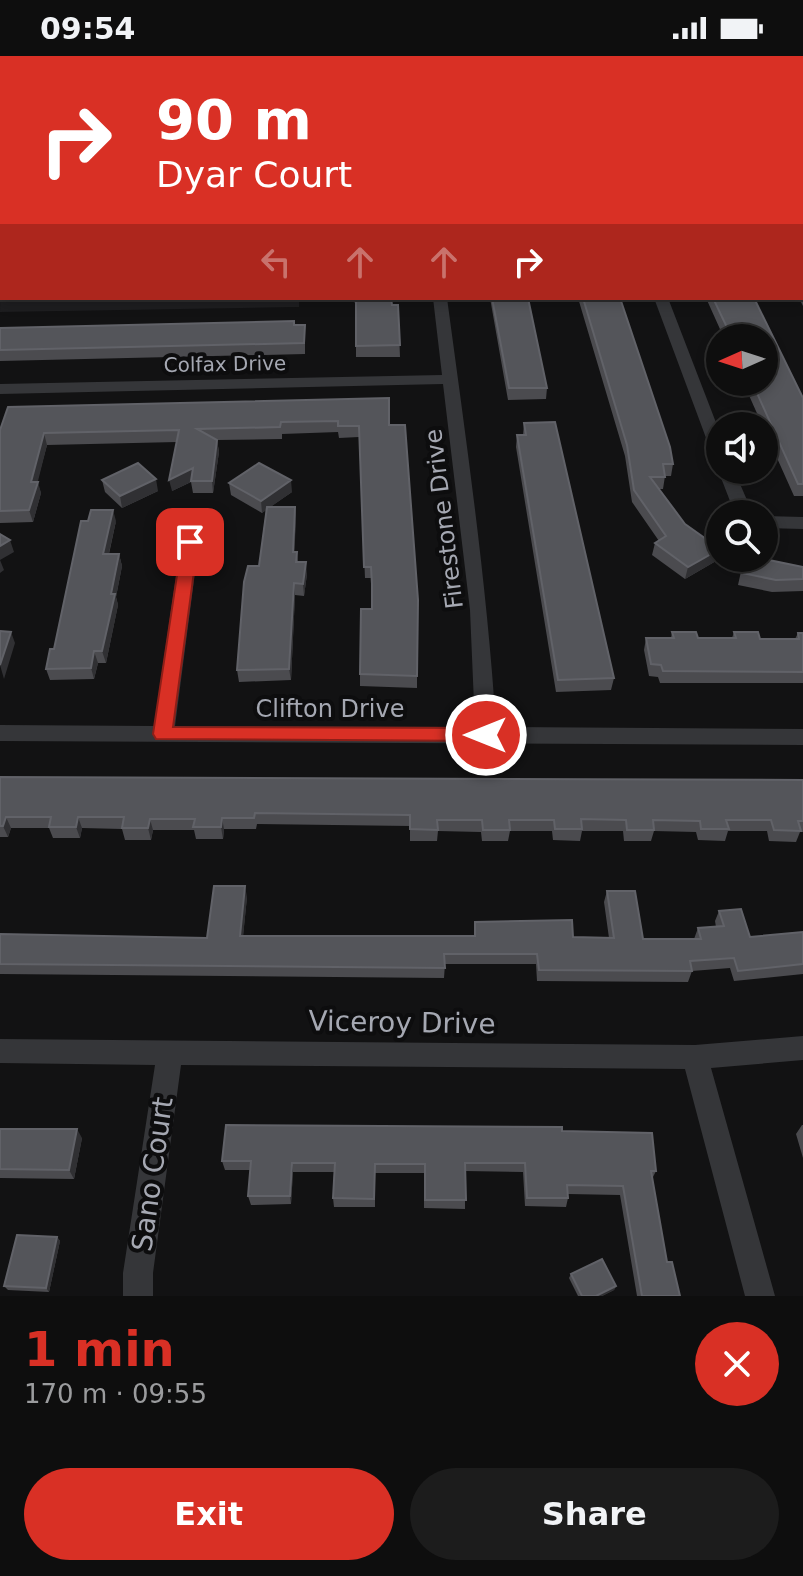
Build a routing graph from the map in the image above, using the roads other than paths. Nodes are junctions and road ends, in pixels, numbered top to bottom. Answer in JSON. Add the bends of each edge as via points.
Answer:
{"nodes":[{"id":1,"x":440,"y":300,"type":"edge"},
{"id":2,"x":662,"y":300,"type":"edge"},
{"id":3,"x":452,"y":379,"type":"junction"},
{"id":4,"x":0,"y":389,"type":"edge"},
{"id":5,"x":706,"y":417,"type":"edge"},
{"id":6,"x":778,"y":522,"type":"edge"},
{"id":7,"x":803,"y":523,"type":"edge"},
{"id":8,"x":190,"y":542,"type":"dead end"},
{"id":9,"x":0,"y":733,"type":"edge"},
{"id":10,"x":163,"y":734,"type":"junction"},
{"id":11,"x":486,"y":735,"type":"junction"},
{"id":12,"x":803,"y":737,"type":"edge"},
{"id":13,"x":803,"y":1048,"type":"edge"},
{"id":14,"x":0,"y":1051,"type":"edge"},
{"id":15,"x":170,"y":1052,"type":"junction"},
{"id":16,"x":695,"y":1057,"type":"junction"},
{"id":17,"x":138,"y":1296,"type":"edge"},
{"id":18,"x":760,"y":1296,"type":"edge"}],
"edges":[{"from":1,"to":3,"type":"street","name":"Firestone Drive"},
{"from":2,"to":5,"type":"street"},
{"from":3,"to":4,"type":"street","name":"Colfax Drive"},
{"from":3,"to":11,"type":"street","name":"Firestone Drive","via":[[479,610]]},
{"from":6,"to":7,"type":"street"},
{"from":8,"to":10,"type":"street"},
{"from":9,"to":10,"type":"street","name":"Clifton Drive"},
{"from":10,"to":11,"type":"street","name":"Clifton Drive"},
{"from":11,"to":12,"type":"street","name":"Clifton Drive"},
{"from":13,"to":16,"type":"street","name":"Viceroy Drive"},
{"from":14,"to":15,"type":"street","name":"Viceroy Drive"},
{"from":15,"to":16,"type":"street","name":"Viceroy Drive"},
{"from":15,"to":17,"type":"street","name":"Sano Court"},
{"from":16,"to":18,"type":"street"}]}
